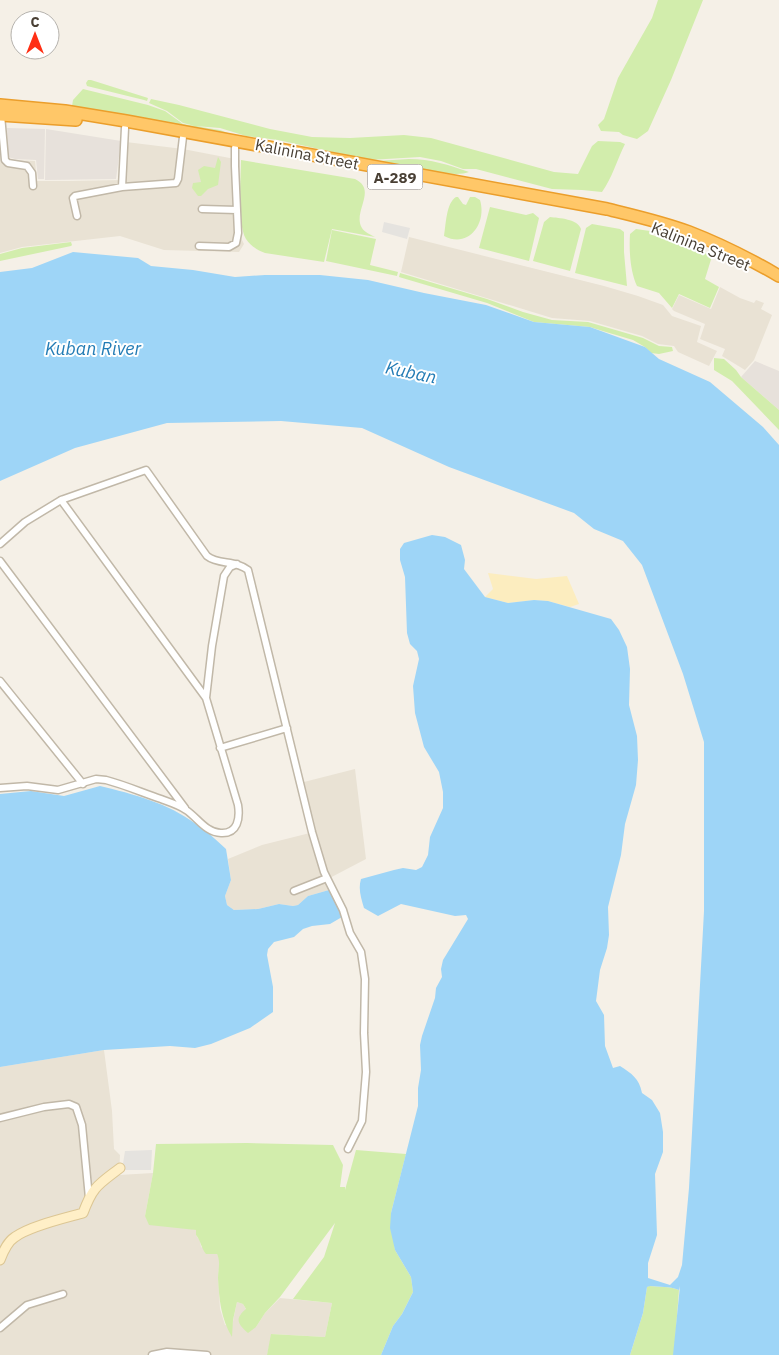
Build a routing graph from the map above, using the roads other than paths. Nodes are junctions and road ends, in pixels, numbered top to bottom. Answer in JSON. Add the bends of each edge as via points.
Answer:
{"nodes":[{"id":1,"x":15,"y":111,"type":"junction"},
{"id":2,"x":0,"y":112,"type":"edge"},
{"id":3,"x":125,"y":128,"type":"junction"},
{"id":4,"x":183,"y":137,"type":"junction"},
{"id":5,"x":235,"y":148,"type":"junction"},
{"id":6,"x":33,"y":186,"type":"dead end"},
{"id":7,"x":122,"y":187,"type":"junction"},
{"id":8,"x":202,"y":209,"type":"dead end"},
{"id":9,"x":237,"y":210,"type":"junction"},
{"id":10,"x":77,"y":216,"type":"dead end"},
{"id":11,"x":198,"y":246,"type":"dead end"},
{"id":12,"x":779,"y":276,"type":"edge"},
{"id":13,"x":779,"y":282,"type":"edge"},
{"id":14,"x":61,"y":500,"type":"junction"},
{"id":15,"x":0,"y":544,"type":"edge"},
{"id":16,"x":0,"y":561,"type":"edge"},
{"id":17,"x":237,"y":564,"type":"junction"},
{"id":18,"x":0,"y":681,"type":"edge"},
{"id":19,"x":206,"y":698,"type":"junction"},
{"id":20,"x":287,"y":728,"type":"junction"},
{"id":21,"x":220,"y":748,"type":"junction"},
{"id":22,"x":83,"y":784,"type":"junction"},
{"id":23,"x":0,"y":788,"type":"edge"},
{"id":24,"x":186,"y":809,"type":"junction"},
{"id":25,"x":327,"y":878,"type":"junction"},
{"id":26,"x":294,"y":891,"type":"dead end"},
{"id":27,"x":0,"y":1118,"type":"edge"},
{"id":28,"x":348,"y":1149,"type":"dead end"},
{"id":29,"x":120,"y":1168,"type":"dead end"},
{"id":30,"x":89,"y":1198,"type":"junction"},
{"id":31,"x":0,"y":1260,"type":"edge"},
{"id":32,"x":64,"y":1294,"type":"dead end"},
{"id":33,"x":0,"y":1328,"type":"edge"},
{"id":34,"x":152,"y":1355,"type":"edge"},
{"id":35,"x":207,"y":1355,"type":"edge"}],
"edges":[{"from":1,"to":2,"type":"highway","name":"Kalinina Street","number":"А-289"},
{"from":1,"to":3,"type":"highway","name":"Kalinina Street","number":"А-289"},
{"from":1,"to":12,"type":"highway","name":"Kalinina Street","number":"А-289","via":[[65,111],[126,121],[632,215],[713,242]]},
{"from":2,"to":6,"type":"street","via":[[5,160],[27,166],[32,173]]},
{"from":3,"to":4,"type":"highway","name":"Kalinina Street","number":"А-289"},
{"from":3,"to":7,"type":"street"},
{"from":4,"to":5,"type":"highway","name":"Kalinina Street","number":"А-289"},
{"from":4,"to":7,"type":"street","via":[[176,183]]},
{"from":5,"to":9,"type":"street"},
{"from":5,"to":13,"type":"highway","name":"Kalinina Street","number":"А-289","via":[[547,203],[647,224],[719,250]]},
{"from":7,"to":10,"type":"street","via":[[75,196]]},
{"from":8,"to":9,"type":"street"},
{"from":9,"to":11,"type":"street","via":[[238,233],[233,246]]},
{"from":14,"to":15,"type":"street","via":[[26,522]]},
{"from":14,"to":17,"type":"street","via":[[146,470],[207,556]]},
{"from":14,"to":19,"type":"street"},
{"from":16,"to":24,"type":"street"},
{"from":17,"to":19,"type":"street","via":[[230,567],[224,576]]},
{"from":17,"to":20,"type":"street","via":[[248,570]]},
{"from":18,"to":22,"type":"street"},
{"from":19,"to":21,"type":"street"},
{"from":20,"to":21,"type":"street"},
{"from":20,"to":25,"type":"street","via":[[312,832]]},
{"from":21,"to":24,"type":"street","via":[[238,805],[238,824],[228,833],[217,833]]},
{"from":22,"to":23,"type":"street","via":[[58,790],[27,786]]},
{"from":22,"to":24,"type":"street","via":[[106,780]]},
{"from":25,"to":26,"type":"street"},
{"from":25,"to":28,"type":"street","via":[[361,952],[365,979],[366,1072],[362,1121]]},
{"from":27,"to":30,"type":"street","via":[[44,1107],[69,1104],[76,1107],[82,1125]]},
{"from":29,"to":30,"type":"street","via":[[96,1187]]},
{"from":30,"to":31,"type":"street","via":[[83,1213],[15,1236]]},
{"from":32,"to":33,"type":"street","via":[[27,1306]]},
{"from":34,"to":35,"type":"street","via":[[167,1352]]}]}
